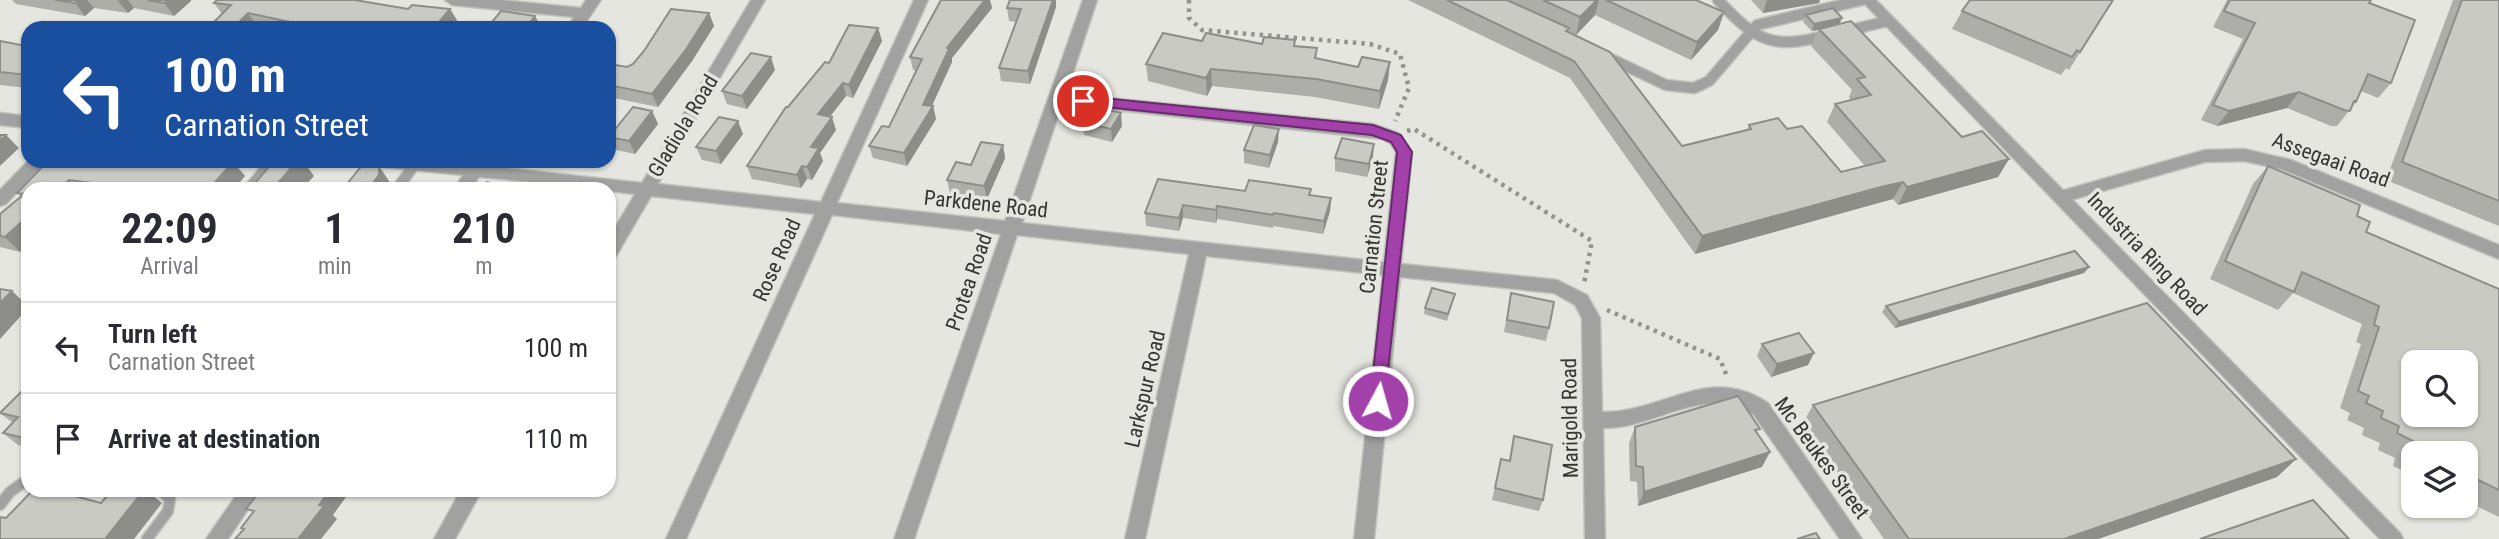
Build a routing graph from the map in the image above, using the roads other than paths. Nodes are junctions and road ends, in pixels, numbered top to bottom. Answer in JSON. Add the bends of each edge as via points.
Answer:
{"nodes":[{"id":1,"x":452,"y":0,"type":"edge"},
{"id":2,"x":594,"y":0,"type":"edge"},
{"id":3,"x":758,"y":0,"type":"edge"},
{"id":4,"x":921,"y":0,"type":"edge"},
{"id":5,"x":1090,"y":0,"type":"edge"},
{"id":6,"x":1718,"y":0,"type":"edge"},
{"id":7,"x":1862,"y":0,"type":"edge"},
{"id":8,"x":1868,"y":0,"type":"edge"},
{"id":9,"x":584,"y":13,"type":"junction"},
{"id":10,"x":579,"y":21,"type":"edge"},
{"id":11,"x":1888,"y":21,"type":"junction"},
{"id":12,"x":1752,"y":30,"type":"junction"},
{"id":13,"x":1593,"y":51,"type":"edge"},
{"id":14,"x":1056,"y":98,"type":"junction"},
{"id":15,"x":0,"y":119,"type":"edge"},
{"id":16,"x":21,"y":121,"type":"edge"},
{"id":17,"x":31,"y":168,"type":"edge"},
{"id":18,"x":266,"y":168,"type":"edge"},
{"id":19,"x":493,"y":168,"type":"edge"},
{"id":20,"x":255,"y":182,"type":"edge"},
{"id":21,"x":590,"y":182,"type":"edge"},
{"id":22,"x":616,"y":186,"type":"edge"},
{"id":23,"x":646,"y":190,"type":"junction"},
{"id":24,"x":2060,"y":197,"type":"junction"},
{"id":25,"x":0,"y":200,"type":"edge"},
{"id":26,"x":825,"y":209,"type":"junction"},
{"id":27,"x":1012,"y":229,"type":"junction"},
{"id":28,"x":616,"y":241,"type":"edge"},
{"id":29,"x":1199,"y":250,"type":"junction"},
{"id":30,"x":2499,"y":252,"type":"edge"},
{"id":31,"x":1393,"y":270,"type":"junction"},
{"id":32,"x":1581,"y":300,"type":"joint"},
{"id":33,"x":1592,"y":420,"type":"junction"},
{"id":34,"x":21,"y":483,"type":"edge"},
{"id":35,"x":168,"y":497,"type":"edge"},
{"id":36,"x":246,"y":497,"type":"edge"},
{"id":37,"x":468,"y":497,"type":"edge"},
{"id":38,"x":0,"y":505,"type":"edge"},
{"id":39,"x":147,"y":539,"type":"edge"},
{"id":40,"x":216,"y":539,"type":"edge"},
{"id":41,"x":444,"y":539,"type":"edge"},
{"id":42,"x":676,"y":539,"type":"edge"},
{"id":43,"x":904,"y":539,"type":"edge"},
{"id":44,"x":1135,"y":539,"type":"edge"},
{"id":45,"x":1363,"y":539,"type":"edge"},
{"id":46,"x":1595,"y":539,"type":"edge"},
{"id":47,"x":1852,"y":539,"type":"edge"},
{"id":48,"x":2393,"y":539,"type":"edge"}],
"edges":[{"from":1,"to":9,"type":"street"},
{"from":2,"to":9,"type":"street"},
{"from":3,"to":23,"type":"street","name":"Gladiola Road"},
{"from":4,"to":26,"type":"street","name":"Rose Road"},
{"from":5,"to":14,"type":"street","name":"Protea Road"},
{"from":6,"to":12,"type":"lane","via":[[1740,25]]},
{"from":7,"to":12,"type":"lane","via":[[1762,23]]},
{"from":8,"to":11,"type":"street","name":"Industria Ring Road"},
{"from":9,"to":10,"type":"street"},
{"from":11,"to":12,"type":"lane","via":[[1789,44]]},
{"from":11,"to":24,"type":"street","name":"Industria Ring Road"},
{"from":12,"to":13,"type":"lane","via":[[1709,81],[1695,88],[1666,85]]},
{"from":14,"to":27,"type":"street","name":"Protea Road"},
{"from":14,"to":31,"type":"street","name":"Carnation Street","via":[[1389,134],[1404,152]]},
{"from":15,"to":16,"type":"street"},
{"from":17,"to":25,"type":"street"},
{"from":18,"to":20,"type":"lane"},
{"from":19,"to":21,"type":"street","name":"Parkdene Road"},
{"from":22,"to":23,"type":"street","name":"Parkdene Road"},
{"from":23,"to":26,"type":"street","name":"Parkdene Road"},
{"from":23,"to":28,"type":"street","name":"Gladiola Road"},
{"from":24,"to":30,"type":"street","name":"Assegaai Road","via":[[2205,156],[2244,155],[2285,164]]},
{"from":24,"to":48,"type":"street","name":"Industria Ring Road"},
{"from":26,"to":27,"type":"street","name":"Parkdene Road"},
{"from":26,"to":42,"type":"street","name":"Rose Road"},
{"from":27,"to":29,"type":"street","name":"Parkdene Road"},
{"from":27,"to":43,"type":"street","name":"Protea Road"},
{"from":29,"to":31,"type":"street","name":"Parkdene Road"},
{"from":29,"to":44,"type":"street","name":"Larkspur Road"},
{"from":31,"to":32,"type":"street","name":"Parkdene Road","via":[[1557,287]]},
{"from":31,"to":45,"type":"street","name":"Carnation Street"},
{"from":32,"to":33,"type":"street","name":"Marigold Road","via":[[1591,318]]},
{"from":33,"to":46,"type":"street","name":"Marigold Road"},
{"from":33,"to":47,"type":"street","name":"Mc Beukes Street","via":[[1625,419],[1717,393],[1746,397],[1761,409]]},
{"from":34,"to":38,"type":"lane"},
{"from":35,"to":39,"type":"lane","via":[[168,511]]},
{"from":36,"to":40,"type":"street"},
{"from":37,"to":41,"type":"street"}]}
